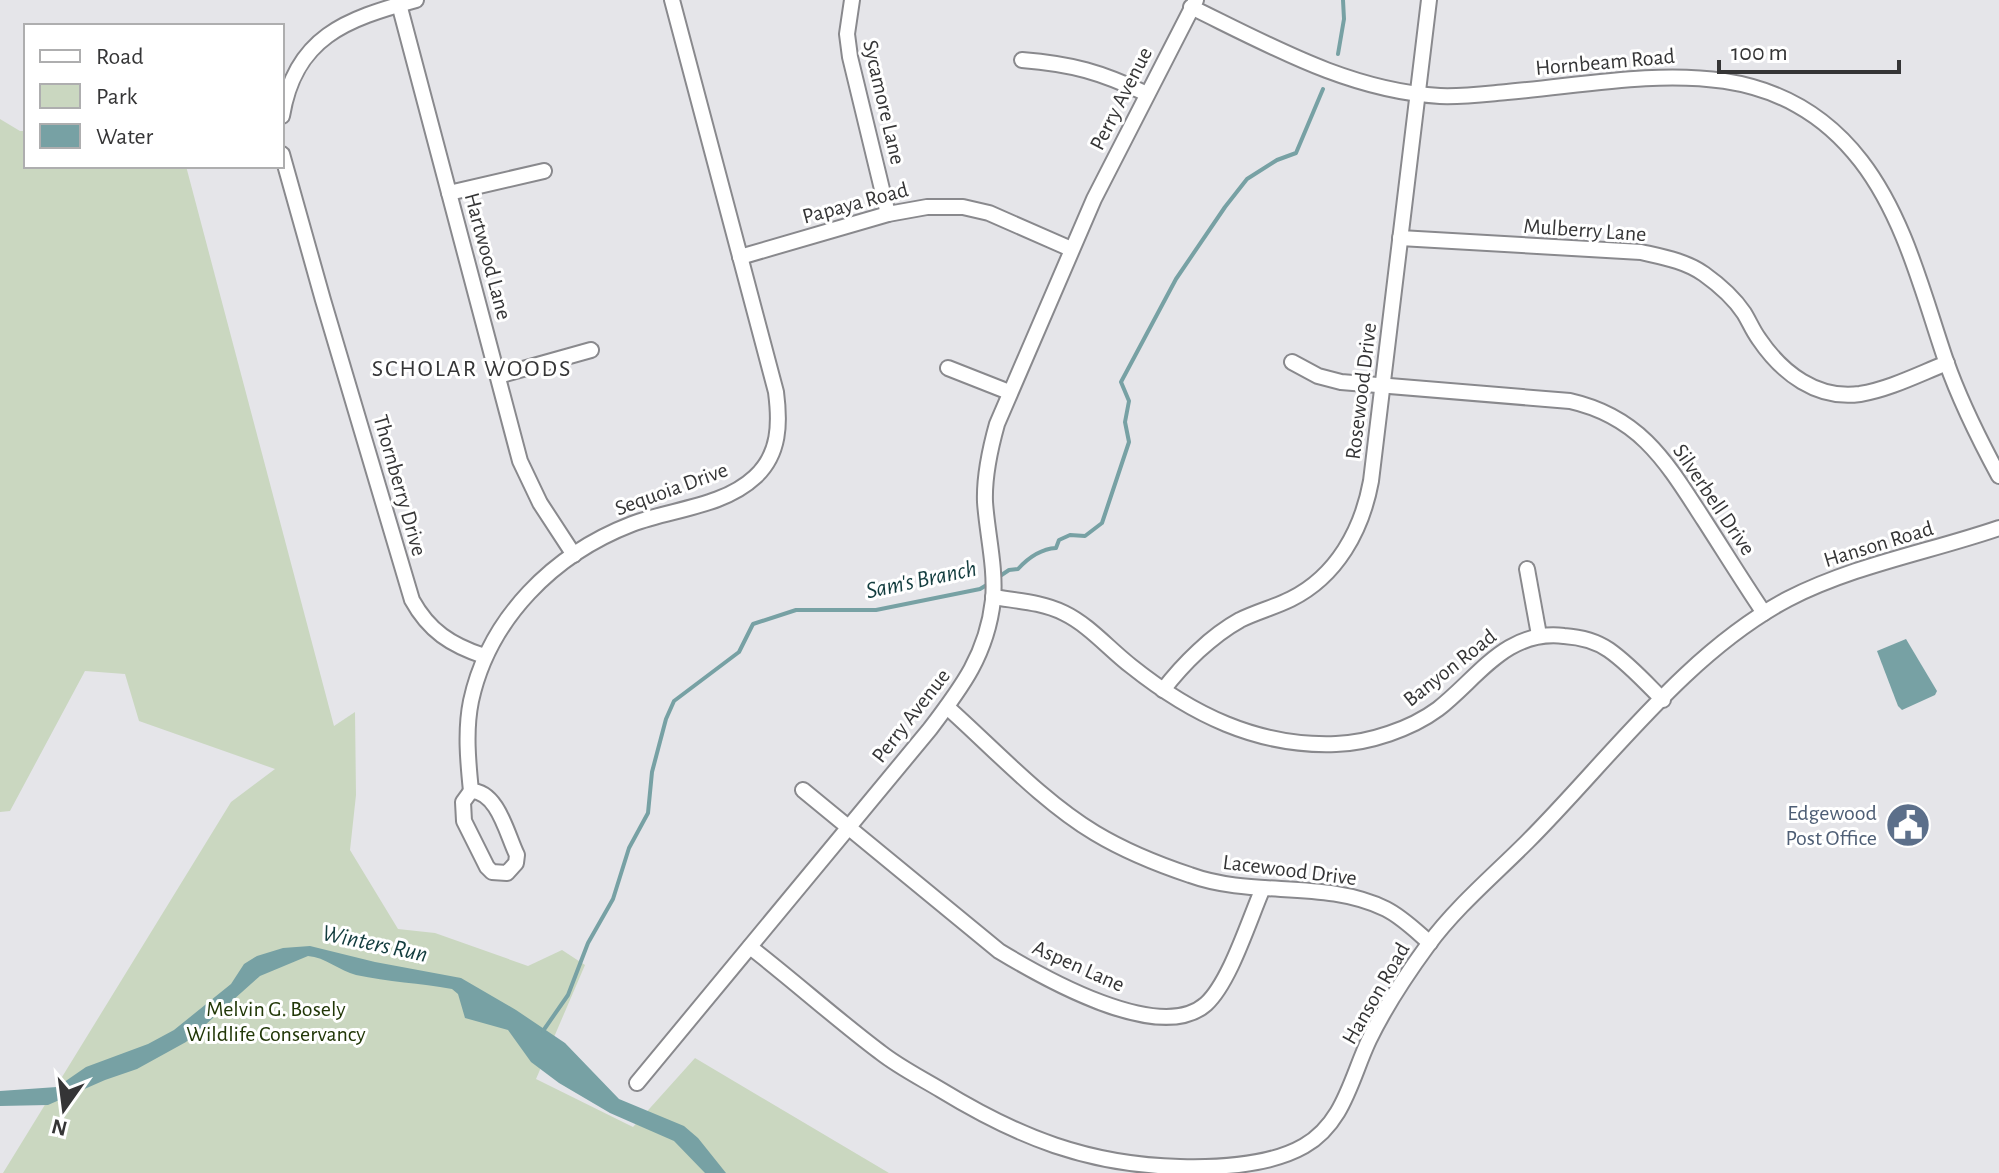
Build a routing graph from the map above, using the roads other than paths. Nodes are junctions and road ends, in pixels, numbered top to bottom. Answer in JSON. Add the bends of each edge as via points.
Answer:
{"nodes":[{"id":1,"x":416,"y":0,"type":"edge"},
{"id":2,"x":672,"y":0,"type":"edge"},
{"id":3,"x":852,"y":0,"type":"edge"},
{"id":4,"x":1429,"y":0,"type":"edge"},
{"id":5,"x":399,"y":4,"type":"junction"},
{"id":6,"x":1194,"y":4,"type":"edge"},
{"id":7,"x":1022,"y":60,"type":"dead end"},
{"id":8,"x":1418,"y":93,"type":"junction"},
{"id":9,"x":1147,"y":94,"type":"junction"},
{"id":10,"x":284,"y":110,"type":"edge"},
{"id":11,"x":284,"y":161,"type":"edge"},
{"id":12,"x":544,"y":171,"type":"dead end"},
{"id":13,"x":449,"y":193,"type":"junction"},
{"id":14,"x":888,"y":214,"type":"junction"},
{"id":15,"x":1400,"y":238,"type":"junction"},
{"id":16,"x":1071,"y":249,"type":"junction"},
{"id":17,"x":740,"y":257,"type":"junction"},
{"id":18,"x":591,"y":350,"type":"dead end"},
{"id":19,"x":1292,"y":362,"type":"dead end"},
{"id":20,"x":1947,"y":363,"type":"junction"},
{"id":21,"x":948,"y":368,"type":"dead end"},
{"id":22,"x":498,"y":376,"type":"junction"},
{"id":23,"x":1382,"y":386,"type":"junction"},
{"id":24,"x":1009,"y":392,"type":"junction"},
{"id":25,"x":1999,"y":476,"type":"edge"},
{"id":26,"x":1999,"y":528,"type":"edge"},
{"id":27,"x":574,"y":555,"type":"junction"},
{"id":28,"x":1527,"y":569,"type":"dead end"},
{"id":29,"x":993,"y":597,"type":"junction"},
{"id":30,"x":1764,"y":613,"type":"junction"},
{"id":31,"x":1539,"y":635,"type":"junction"},
{"id":32,"x":484,"y":656,"type":"junction"},
{"id":33,"x":1163,"y":690,"type":"junction"},
{"id":34,"x":1663,"y":700,"type":"junction"},
{"id":35,"x":947,"y":707,"type":"junction"},
{"id":36,"x":803,"y":790,"type":"dead end"},
{"id":37,"x":471,"y":791,"type":"junction"},
{"id":38,"x":848,"y":827,"type":"junction"},
{"id":39,"x":1263,"y":888,"type":"junction"},
{"id":40,"x":1430,"y":943,"type":"junction"},
{"id":41,"x":750,"y":947,"type":"junction"},
{"id":42,"x":637,"y":1083,"type":"dead end"}],
"edges":[{"from":1,"to":5,"type":"street"},
{"from":2,"to":17,"type":"street","name":"Sequoia Drive"},
{"from":3,"to":14,"type":"street","name":"Sycamore Lane","via":[[850,57]]},
{"from":4,"to":8,"type":"street","name":"Rosewood Drive"},
{"from":5,"to":10,"type":"street","via":[[347,22],[318,41],[296,73]]},
{"from":5,"to":13,"type":"street","name":"Hartwood Lane"},
{"from":6,"to":8,"type":"street","name":"Hornbeam Road","via":[[1331,73]]},
{"from":6,"to":9,"type":"street","name":"Perry Avenue"},
{"from":7,"to":9,"type":"street","via":[[1098,72]]},
{"from":8,"to":15,"type":"street","name":"Rosewood Drive"},
{"from":8,"to":20,"type":"street","name":"Hornbeam Road","via":[[1458,96],[1669,75],[1737,83],[1798,106],[1860,159],[1882,191]]},
{"from":9,"to":16,"type":"street","name":"Perry Avenue"},
{"from":11,"to":32,"type":"street","name":"Thornberry Drive","via":[[412,600],[422,618],[448,642]]},
{"from":12,"to":13,"type":"street"},
{"from":13,"to":22,"type":"street","name":"Hartwood Lane"},
{"from":14,"to":16,"type":"street","name":"Papaya Road","via":[[963,207],[1017,223]]},
{"from":14,"to":17,"type":"street","name":"Papaya Road"},
{"from":15,"to":20,"type":"street","name":"Mulberry Lane","via":[[1641,252],[1671,259],[1703,273],[1726,293],[1791,376],[1831,393],[1858,394]]},
{"from":15,"to":23,"type":"street","name":"Rosewood Drive"},
{"from":16,"to":24,"type":"street","name":"Perry Avenue"},
{"from":17,"to":27,"type":"street","name":"Sequoia Drive","via":[[776,392],[778,435],[765,467],[735,491],[633,524]]},
{"from":18,"to":22,"type":"street"},
{"from":19,"to":23,"type":"street","name":"Silverbell Drive","via":[[1330,379]]},
{"from":20,"to":25,"type":"street","name":"Hornbeam Road"},
{"from":21,"to":24,"type":"street"},
{"from":22,"to":27,"type":"street","name":"Hartwood Lane","via":[[523,471]]},
{"from":23,"to":30,"type":"street","name":"Silverbell Drive","via":[[1570,401],[1610,414],[1665,460]]},
{"from":23,"to":33,"type":"street","name":"Rosewood Drive","via":[[1368,498],[1340,557],[1309,589],[1240,621],[1211,641]]},
{"from":24,"to":29,"type":"street","name":"Perry Avenue","via":[[997,424],[985,499]]},
{"from":26,"to":30,"type":"street","name":"Hanson Road","via":[[1832,579]]},
{"from":27,"to":32,"type":"street","name":"Sequoia Drive","via":[[528,594]]},
{"from":28,"to":31,"type":"street"},
{"from":29,"to":33,"type":"street","name":"Banyon Road","via":[[1065,613]]},
{"from":29,"to":35,"type":"street","name":"Perry Avenue","via":[[972,673]]},
{"from":30,"to":34,"type":"street","name":"Hanson Road","via":[[1715,649]]},
{"from":31,"to":33,"type":"street","name":"Banyon Road","via":[[1495,655],[1415,723],[1340,744],[1294,743],[1248,733],[1200,714]]},
{"from":31,"to":34,"type":"street","name":"Banyon Road","via":[[1576,637],[1602,646]]},
{"from":32,"to":37,"type":"street","name":"Sequoia Drive","via":[[468,723]]},
{"from":34,"to":40,"type":"street","name":"Hanson Road"},
{"from":35,"to":38,"type":"street","name":"Perry Avenue"},
{"from":35,"to":39,"type":"street","name":"Lacewood Drive","via":[[1093,832],[1193,877]]},
{"from":36,"to":38,"type":"street","name":"Aspen Lane"},
{"from":37,"to":37,"type":"street","name":"Sequoia Drive","via":[[463,802],[464,821],[487,867],[507,873],[517,855],[489,797]]},
{"from":38,"to":39,"type":"street","name":"Aspen Lane","via":[[999,951],[1105,1004],[1164,1017],[1193,1012],[1214,995]]},
{"from":38,"to":41,"type":"street","name":"Perry Avenue"},
{"from":39,"to":40,"type":"street","name":"Lacewood Drive","via":[[1368,901]]},
{"from":40,"to":41,"type":"street","name":"Hanson Road","via":[[1380,1020],[1327,1128],[1278,1157],[1210,1168],[1104,1160],[1028,1137],[984,1116],[883,1055]]},
{"from":41,"to":42,"type":"street","name":"Perry Avenue"}]}
